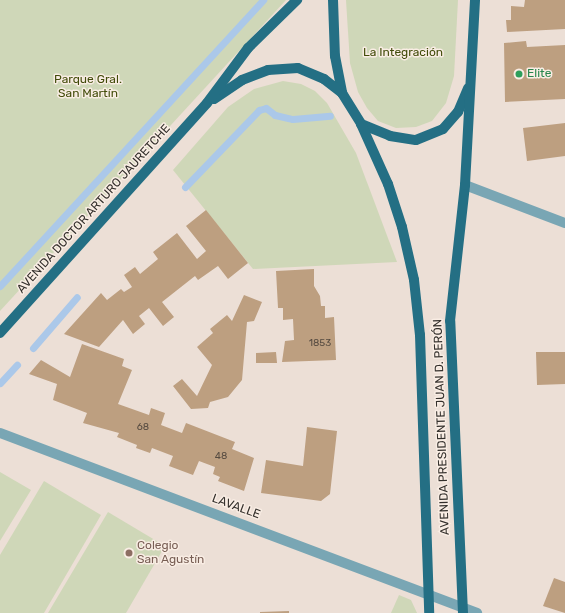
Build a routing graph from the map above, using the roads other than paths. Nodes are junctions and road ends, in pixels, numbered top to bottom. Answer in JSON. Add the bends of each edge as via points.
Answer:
{"nodes":[{"id":1,"x":297,"y":0,"type":"edge"},
{"id":2,"x":333,"y":0,"type":"edge"},
{"id":3,"x":475,"y":0,"type":"edge"},
{"id":4,"x":473,"y":73,"type":"junction"},
{"id":5,"x":342,"y":93,"type":"junction"},
{"id":6,"x":207,"y":103,"type":"junction"},
{"id":7,"x":361,"y":124,"type":"junction"},
{"id":8,"x":465,"y":185,"type":"junction"},
{"id":9,"x":565,"y":223,"type":"edge"},
{"id":10,"x":0,"y":333,"type":"edge"},
{"id":11,"x":0,"y":433,"type":"edge"},
{"id":12,"x":428,"y":594,"type":"junction"},
{"id":13,"x":463,"y":610,"type":"edge"},
{"id":14,"x":429,"y":613,"type":"edge"},
{"id":15,"x":477,"y":613,"type":"edge"}],
"edges":[{"from":1,"to":6,"type":"main road","name":"AVENIDA DOCTOR ARTURO JAURETCHE","via":[[248,48]]},
{"from":2,"to":5,"type":"main road","name":"AVENIDA PRESIDENTE JUAN D. PERÓN","via":[[335,56]]},
{"from":3,"to":4,"type":"main road","name":"AVENIDA PRESIDENTE JUAN D. PERÓN"},
{"from":4,"to":7,"type":"main road","name":"AVENIDA PRESIDENTE JUAN D. PERÓN","via":[[458,112],[443,129],[416,140],[390,136]]},
{"from":4,"to":8,"type":"main road","name":"AVENIDA PRESIDENTE JUAN D. PERÓN"},
{"from":5,"to":6,"type":"main road","name":"AVENIDA DOCTOR ARTURO JAURETCHE","via":[[324,79],[298,68],[268,70],[242,80]]},
{"from":5,"to":7,"type":"main road","name":"AVENIDA PRESIDENTE JUAN D. PERÓN"},
{"from":6,"to":10,"type":"main road","name":"AVENIDA DOCTOR ARTURO JAURETCHE"},
{"from":7,"to":12,"type":"main road","name":"AVENIDA PRESIDENTE JUAN D. PERÓN","via":[[388,184],[414,280],[420,335]]},
{"from":8,"to":9,"type":"street"},
{"from":8,"to":13,"type":"main road","name":"AVENIDA PRESIDENTE JUAN D. PERÓN","via":[[450,320]]},
{"from":11,"to":12,"type":"street","name":"LAVALLE"},
{"from":12,"to":13,"type":"street","name":"LAVALLE"},
{"from":12,"to":14,"type":"main road","name":"AVENIDA PRESIDENTE JUAN D. PERÓN"},
{"from":13,"to":15,"type":"street","name":"LAVALLE"}]}
